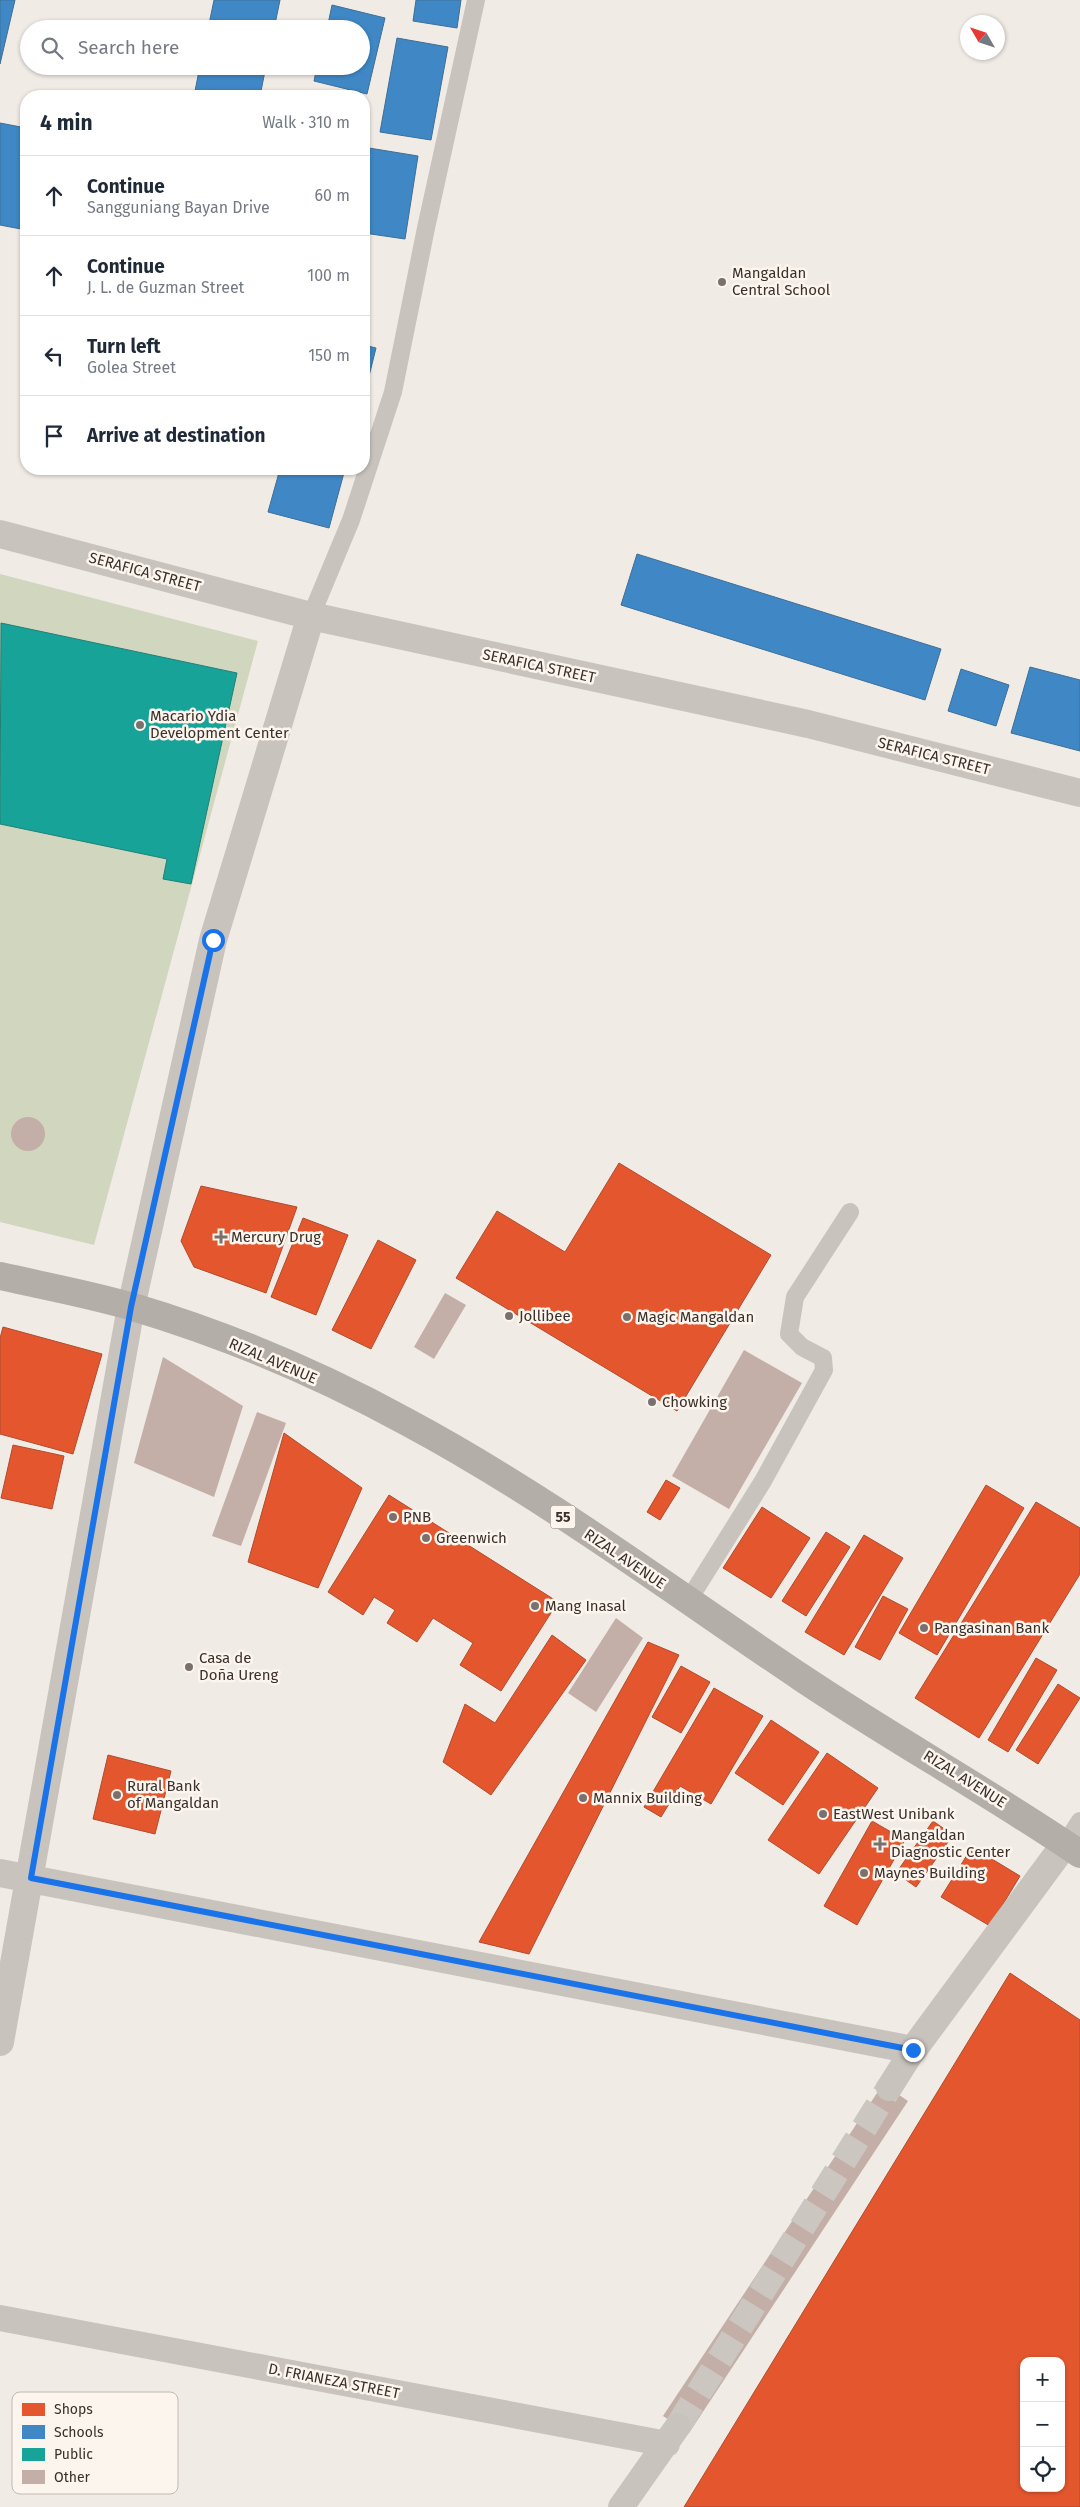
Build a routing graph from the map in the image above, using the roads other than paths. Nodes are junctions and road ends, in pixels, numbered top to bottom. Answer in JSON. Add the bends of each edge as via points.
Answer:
{"nodes":[{"id":1,"x":476,"y":0,"type":"edge"},
{"id":2,"x":370,"y":462,"type":"edge"},
{"id":3,"x":366,"y":475,"type":"edge"},
{"id":4,"x":0,"y":534,"type":"edge"},
{"id":5,"x":311,"y":616,"type":"junction"},
{"id":6,"x":1080,"y":793,"type":"edge"},
{"id":7,"x":850,"y":1212,"type":"dead end"},
{"id":8,"x":0,"y":1276,"type":"edge"},
{"id":9,"x":131,"y":1307,"type":"junction"},
{"id":10,"x":688,"y":1601,"type":"junction"},
{"id":11,"x":1080,"y":1821,"type":"edge"},
{"id":12,"x":1073,"y":1849,"type":"edge"},
{"id":13,"x":0,"y":1873,"type":"edge"},
{"id":14,"x":31,"y":1878,"type":"junction"},
{"id":15,"x":0,"y":2042,"type":"edge"},
{"id":16,"x":913,"y":2050,"type":"junction"},
{"id":17,"x":889,"y":2088,"type":"tunnel mouth"},
{"id":18,"x":0,"y":2318,"type":"edge"},
{"id":19,"x":621,"y":2507,"type":"edge"}],
"edges":[{"from":1,"to":2,"type":"lane","via":[[393,392]]},
{"from":3,"to":5,"type":"lane","via":[[351,520]]},
{"from":4,"to":5,"type":"street","name":"SERAFICA STREET"},
{"from":5,"to":6,"type":"street","name":"SERAFICA STREET","via":[[808,724]]},
{"from":5,"to":9,"type":"street","via":[[213,940]]},
{"from":7,"to":10,"type":"lane","via":[[795,1297],[790,1334],[802,1347],[823,1358],[824,1370],[763,1481]]},
{"from":8,"to":9,"type":"highway","name":"RIZAL AVENUE","number":"55"},
{"from":9,"to":10,"type":"highway","name":"RIZAL AVENUE","number":"55","via":[[185,1324],[293,1367],[403,1420],[526,1492]]},
{"from":9,"to":14,"type":"street"},
{"from":10,"to":12,"type":"highway","name":"RIZAL AVENUE","number":"55","via":[[806,1681]]},
{"from":11,"to":12,"type":"lane"},
{"from":12,"to":16,"type":"street"},
{"from":13,"to":14,"type":"street"},
{"from":14,"to":15,"type":"street"},
{"from":14,"to":16,"type":"street"},
{"from":16,"to":17,"type":"street"},
{"from":18,"to":19,"type":"street","name":"D. FRIANEZA STREET","via":[[673,2435]]}]}
